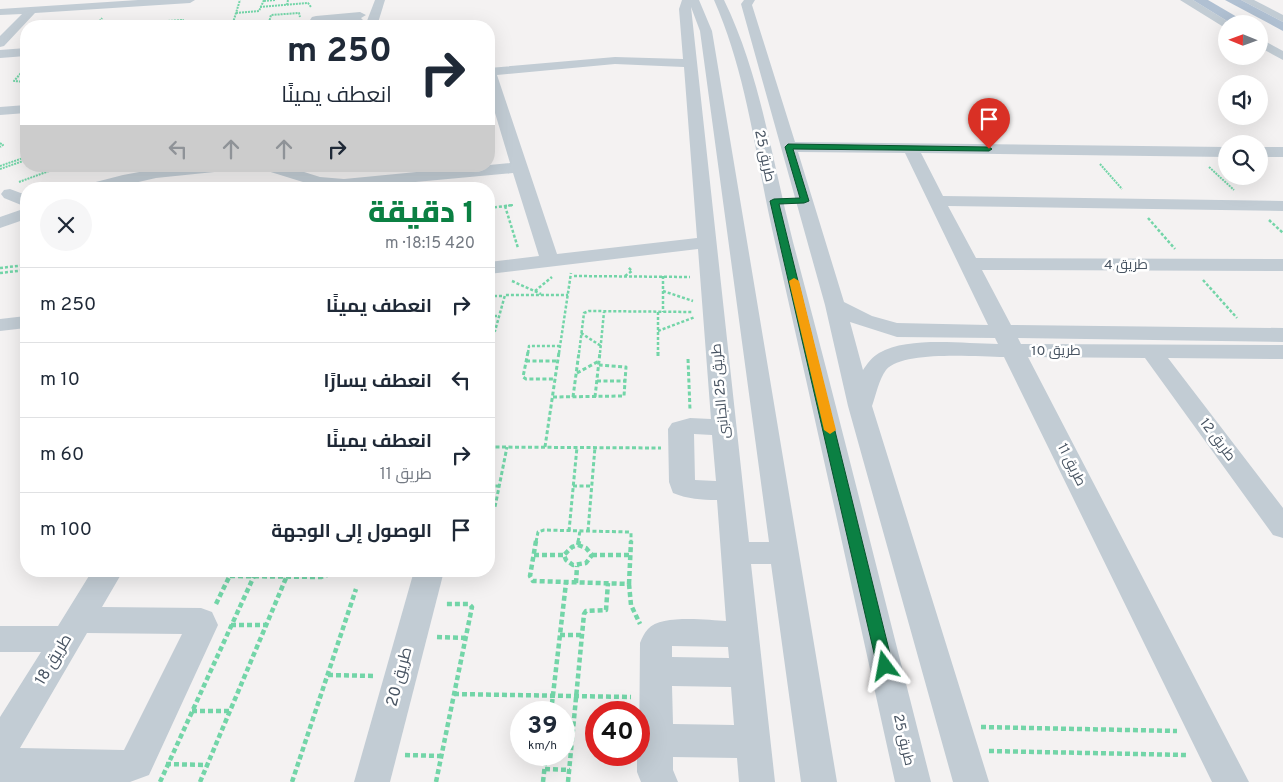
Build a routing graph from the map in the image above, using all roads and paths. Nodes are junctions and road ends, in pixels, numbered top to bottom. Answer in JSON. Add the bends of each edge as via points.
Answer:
{"nodes":[{"id":1,"x":12,"y":0,"type":"edge"},
{"id":2,"x":108,"y":0,"type":"edge"},
{"id":3,"x":240,"y":0,"type":"edge"},
{"id":4,"x":264,"y":0,"type":"edge"},
{"id":5,"x":276,"y":0,"type":"edge"},
{"id":6,"x":288,"y":0,"type":"edge"},
{"id":7,"x":380,"y":0,"type":"edge"},
{"id":8,"x":687,"y":0,"type":"edge"},
{"id":9,"x":694,"y":0,"type":"edge"},
{"id":10,"x":719,"y":0,"type":"edge"},
{"id":11,"x":750,"y":0,"type":"edge"},
{"id":12,"x":1185,"y":0,"type":"edge"},
{"id":13,"x":1199,"y":0,"type":"edge"},
{"id":14,"x":1231,"y":0,"type":"edge"},
{"id":15,"x":1246,"y":0,"type":"edge"},
{"id":16,"x":364,"y":3,"type":"dead end"},
{"id":17,"x":92,"y":4,"type":"edge"},
{"id":18,"x":194,"y":4,"type":"edge"},
{"id":19,"x":287,"y":5,"type":"dead end"},
{"id":20,"x":0,"y":7,"type":"edge"},
{"id":21,"x":28,"y":8,"type":"junction"},
{"id":22,"x":0,"y":12,"type":"edge"},
{"id":23,"x":236,"y":13,"type":"junction"},
{"id":24,"x":1226,"y":15,"type":"edge"},
{"id":25,"x":1218,"y":19,"type":"edge"},
{"id":26,"x":1283,"y":19,"type":"edge"},
{"id":27,"x":234,"y":20,"type":"edge"},
{"id":28,"x":269,"y":20,"type":"edge"},
{"id":29,"x":299,"y":20,"type":"dead end"},
{"id":30,"x":358,"y":20,"type":"edge"},
{"id":31,"x":373,"y":20,"type":"edge"},
{"id":32,"x":1283,"y":27,"type":"edge"},
{"id":33,"x":717,"y":36,"type":"junction"},
{"id":34,"x":1268,"y":38,"type":"edge"},
{"id":35,"x":0,"y":42,"type":"edge"},
{"id":36,"x":1283,"y":46,"type":"edge"},
{"id":37,"x":1268,"y":47,"type":"edge"},
{"id":38,"x":20,"y":52,"type":"edge"},
{"id":39,"x":0,"y":54,"type":"edge"},
{"id":40,"x":1283,"y":56,"type":"edge"},
{"id":41,"x":495,"y":66,"type":"edge"},
{"id":42,"x":495,"y":72,"type":"edge"},
{"id":43,"x":20,"y":73,"type":"edge"},
{"id":44,"x":20,"y":82,"type":"edge"},
{"id":45,"x":495,"y":90,"type":"edge"},
{"id":46,"x":0,"y":105,"type":"edge"},
{"id":47,"x":20,"y":107,"type":"edge"},
{"id":48,"x":20,"y":109,"type":"edge"},
{"id":49,"x":0,"y":111,"type":"edge"},
{"id":50,"x":788,"y":147,"type":"junction"},
{"id":51,"x":910,"y":148,"type":"junction"},
{"id":52,"x":1087,"y":150,"type":"junction"},
{"id":53,"x":1218,"y":152,"type":"edge"},
{"id":54,"x":1268,"y":152,"type":"edge"},
{"id":55,"x":1283,"y":152,"type":"edge"},
{"id":56,"x":20,"y":161,"type":"edge"},
{"id":57,"x":0,"y":167,"type":"edge"},
{"id":58,"x":520,"y":167,"type":"junction"},
{"id":59,"x":495,"y":169,"type":"edge"},
{"id":60,"x":47,"y":172,"type":"edge"},
{"id":61,"x":165,"y":172,"type":"edge"},
{"id":62,"x":211,"y":172,"type":"edge"},
{"id":63,"x":286,"y":172,"type":"edge"},
{"id":64,"x":468,"y":172,"type":"edge"},
{"id":65,"x":700,"y":176,"type":"junction"},
{"id":66,"x":728,"y":176,"type":"junction"},
{"id":67,"x":26,"y":182,"type":"edge"},
{"id":68,"x":114,"y":182,"type":"edge"},
{"id":69,"x":170,"y":182,"type":"edge"},
{"id":70,"x":318,"y":182,"type":"edge"},
{"id":71,"x":365,"y":182,"type":"edge"},
{"id":72,"x":20,"y":185,"type":"edge"},
{"id":73,"x":13,"y":188,"type":"joint"},
{"id":74,"x":20,"y":196,"type":"edge"},
{"id":75,"x":774,"y":201,"type":"junction"},
{"id":76,"x":804,"y":201,"type":"junction"},
{"id":77,"x":937,"y":201,"type":"junction"},
{"id":78,"x":531,"y":203,"type":"junction"},
{"id":79,"x":1135,"y":204,"type":"junction"},
{"id":80,"x":505,"y":206,"type":"junction"},
{"id":81,"x":1283,"y":206,"type":"edge"},
{"id":82,"x":495,"y":207,"type":"edge"},
{"id":83,"x":20,"y":215,"type":"edge"},
{"id":84,"x":0,"y":223,"type":"edge"},
{"id":85,"x":707,"y":242,"type":"junction"},
{"id":86,"x":550,"y":260,"type":"junction"},
{"id":87,"x":522,"y":264,"type":"junction"},
{"id":88,"x":968,"y":264,"type":"junction"},
{"id":89,"x":1189,"y":265,"type":"junction"},
{"id":90,"x":1283,"y":265,"type":"edge"},
{"id":91,"x":20,"y":266,"type":"edge"},
{"id":92,"x":495,"y":267,"type":"edge"},
{"id":93,"x":572,"y":267,"type":"junction"},
{"id":94,"x":0,"y":268,"type":"edge"},
{"id":95,"x":20,"y":271,"type":"edge"},
{"id":96,"x":0,"y":273,"type":"edge"},
{"id":97,"x":663,"y":276,"type":"junction"},
{"id":98,"x":710,"y":277,"type":"junction"},
{"id":99,"x":507,"y":279,"type":"dead end"},
{"id":100,"x":663,"y":291,"type":"junction"},
{"id":101,"x":544,"y":295,"type":"junction"},
{"id":102,"x":568,"y":295,"type":"junction"},
{"id":103,"x":495,"y":296,"type":"edge"},
{"id":104,"x":504,"y":296,"type":"junction"},
{"id":105,"x":835,"y":305,"type":"junction"},
{"id":106,"x":711,"y":311,"type":"junction"},
{"id":107,"x":604,"y":312,"type":"junction"},
{"id":108,"x":658,"y":312,"type":"junction"},
{"id":109,"x":664,"y":312,"type":"junction"},
{"id":110,"x":495,"y":316,"type":"edge"},
{"id":111,"x":499,"y":316,"type":"junction"},
{"id":112,"x":20,"y":323,"type":"edge"},
{"id":113,"x":0,"y":325,"type":"edge"},
{"id":114,"x":495,"y":329,"type":"edge"},
{"id":115,"x":658,"y":331,"type":"junction"},
{"id":116,"x":581,"y":333,"type":"junction"},
{"id":117,"x":1283,"y":335,"type":"edge"},
{"id":118,"x":1252,"y":336,"type":"junction"},
{"id":119,"x":1008,"y":342,"type":"junction"},
{"id":120,"x":560,"y":346,"type":"junction"},
{"id":121,"x":601,"y":346,"type":"junction"},
{"id":122,"x":1152,"y":352,"type":"junction"},
{"id":123,"x":1283,"y":352,"type":"edge"},
{"id":124,"x":658,"y":358,"type":"dead end"},
{"id":125,"x":688,"y":359,"type":"dead end"},
{"id":126,"x":526,"y":361,"type":"junction"},
{"id":127,"x":558,"y":361,"type":"junction"},
{"id":128,"x":599,"y":363,"type":"junction"},
{"id":129,"x":576,"y":373,"type":"junction"},
{"id":130,"x":555,"y":379,"type":"junction"},
{"id":131,"x":597,"y":381,"type":"junction"},
{"id":132,"x":626,"y":381,"type":"junction"},
{"id":133,"x":553,"y":397,"type":"junction"},
{"id":134,"x":573,"y":397,"type":"junction"},
{"id":135,"x":595,"y":398,"type":"junction"},
{"id":136,"x":860,"y":406,"type":"junction"},
{"id":137,"x":724,"y":427,"type":"junction"},
{"id":138,"x":686,"y":437,"type":"junction"},
{"id":139,"x":495,"y":447,"type":"edge"},
{"id":140,"x":507,"y":447,"type":"junction"},
{"id":141,"x":545,"y":447,"type":"junction"},
{"id":142,"x":577,"y":448,"type":"junction"},
{"id":143,"x":594,"y":448,"type":"junction"},
{"id":144,"x":495,"y":486,"type":"edge"},
{"id":145,"x":500,"y":486,"type":"junction"},
{"id":146,"x":574,"y":486,"type":"junction"},
{"id":147,"x":592,"y":486,"type":"junction"},
{"id":148,"x":730,"y":491,"type":"junction"},
{"id":149,"x":495,"y":507,"type":"edge"},
{"id":150,"x":1283,"y":528,"type":"edge"},
{"id":151,"x":569,"y":531,"type":"junction"},
{"id":152,"x":580,"y":531,"type":"junction"},
{"id":153,"x":588,"y":531,"type":"junction"},
{"id":154,"x":578,"y":545,"type":"junction"},
{"id":155,"x":736,"y":553,"type":"junction"},
{"id":156,"x":785,"y":553,"type":"junction"},
{"id":157,"x":534,"y":555,"type":"junction"},
{"id":158,"x":564,"y":555,"type":"junction"},
{"id":159,"x":592,"y":555,"type":"junction"},
{"id":160,"x":631,"y":555,"type":"junction"},
{"id":161,"x":577,"y":566,"type":"junction"},
{"id":162,"x":104,"y":577,"type":"edge"},
{"id":163,"x":229,"y":577,"type":"edge"},
{"id":164,"x":253,"y":577,"type":"edge"},
{"id":165,"x":287,"y":577,"type":"edge"},
{"id":166,"x":427,"y":577,"type":"edge"},
{"id":167,"x":566,"y":582,"type":"junction"},
{"id":168,"x":576,"y":583,"type":"junction"},
{"id":169,"x":608,"y":583,"type":"junction"},
{"id":170,"x":630,"y":584,"type":"junction"},
{"id":171,"x":356,"y":589,"type":"dead end"},
{"id":172,"x":420,"y":603,"type":"junction"},
{"id":173,"x":212,"y":623,"type":"junction"},
{"id":174,"x":267,"y":625,"type":"junction"},
{"id":175,"x":73,"y":629,"type":"junction"},
{"id":176,"x":744,"y":634,"type":"junction"},
{"id":177,"x":560,"y":635,"type":"junction"},
{"id":178,"x":582,"y":635,"type":"junction"},
{"id":179,"x":658,"y":638,"type":"junction"},
{"id":180,"x":0,"y":639,"type":"edge"},
{"id":181,"x":747,"y":673,"type":"junction"},
{"id":182,"x":328,"y":675,"type":"junction"},
{"id":183,"x":400,"y":676,"type":"junction"},
{"id":184,"x":656,"y":684,"type":"junction"},
{"id":185,"x":454,"y":694,"type":"junction"},
{"id":186,"x":553,"y":696,"type":"junction"},
{"id":187,"x":577,"y":696,"type":"junction"},
{"id":188,"x":552,"y":701,"type":"edge"},
{"id":189,"x":177,"y":711,"type":"junction"},
{"id":190,"x":230,"y":711,"type":"junction"},
{"id":191,"x":954,"y":726,"type":"junction"},
{"id":192,"x":1206,"y":731,"type":"junction"},
{"id":193,"x":655,"y":740,"type":"junction"},
{"id":194,"x":754,"y":742,"type":"junction"},
{"id":195,"x":0,"y":749,"type":"edge"},
{"id":196,"x":961,"y":750,"type":"junction"},
{"id":197,"x":442,"y":756,"type":"junction"},
{"id":198,"x":1218,"y":756,"type":"junction"},
{"id":199,"x":208,"y":764,"type":"junction"},
{"id":200,"x":0,"y":765,"type":"edge"},
{"id":201,"x":545,"y":766,"type":"edge"},
{"id":202,"x":376,"y":768,"type":"edge"},
{"id":203,"x":545,"y":769,"type":"junction"},
{"id":204,"x":154,"y":770,"type":"edge"},
{"id":205,"x":570,"y":770,"type":"junction"},
{"id":206,"x":200,"y":782,"type":"edge"},
{"id":207,"x":292,"y":782,"type":"edge"},
{"id":208,"x":436,"y":782,"type":"edge"},
{"id":209,"x":543,"y":782,"type":"edge"},
{"id":210,"x":568,"y":782,"type":"edge"},
{"id":211,"x":660,"y":782,"type":"edge"},
{"id":212,"x":757,"y":782,"type":"edge"},
{"id":213,"x":819,"y":782,"type":"edge"},
{"id":214,"x":913,"y":782,"type":"edge"},
{"id":215,"x":970,"y":782,"type":"edge"},
{"id":216,"x":1231,"y":782,"type":"edge"}],
"edges":[{"from":1,"to":21,"type":"street"},
{"from":2,"to":17,"type":"street"},
{"from":3,"to":23,"type":"path"},
{"from":4,"to":5,"type":"path"},
{"from":4,"to":23,"type":"path","via":[[259,11]]},
{"from":6,"to":19,"type":"path"},
{"from":7,"to":31,"type":"street"},
{"from":8,"to":33,"type":"street","name":"طريق 25 الجانبى","via":[[685,9]]},
{"from":9,"to":33,"type":"street","name":"طريق 25"},
{"from":10,"to":33,"type":"street","name":"طريق 25"},
{"from":11,"to":33,"type":"street"},
{"from":12,"to":25,"type":"street"},
{"from":13,"to":24,"type":"main road"},
{"from":14,"to":32,"type":"main road"},
{"from":15,"to":26,"type":"street"},
{"from":16,"to":30,"type":"street"},
{"from":17,"to":18,"type":"street","via":[[150,2],[147,10]]},
{"from":17,"to":21,"type":"street"},
{"from":20,"to":21,"type":"street"},
{"from":21,"to":22,"type":"street"},
{"from":21,"to":35,"type":"street"},
{"from":23,"to":27,"type":"path"},
{"from":28,"to":29,"type":"path","via":[[272,15],[299,13]]},
{"from":33,"to":41,"type":"street","via":[[645,54]]},
{"from":33,"to":42,"type":"street","via":[[642,60]]},
{"from":33,"to":50,"type":"street"},
{"from":33,"to":65,"type":"street","name":"طريق 25 الجانبى"},
{"from":33,"to":66,"type":"street","name":"طريق 25"},
{"from":33,"to":75,"type":"street","name":"طريق 25","via":[[747,76]]},
{"from":34,"to":36,"type":"main road"},
{"from":37,"to":40,"type":"street"},
{"from":38,"to":39,"type":"street"},
{"from":43,"to":44,"type":"path","via":[[14,82]]},
{"from":45,"to":58,"type":"street"},
{"from":46,"to":47,"type":"street"},
{"from":48,"to":49,"type":"street"},
{"from":50,"to":51,"type":"street"},
{"from":50,"to":76,"type":"street"},
{"from":51,"to":52,"type":"street"},
{"from":51,"to":77,"type":"street","name":"طريق 11"},
{"from":52,"to":53,"type":"street"},
{"from":52,"to":79,"type":"path"},
{"from":54,"to":55,"type":"street"},
{"from":56,"to":57,"type":"path"},
{"from":58,"to":59,"type":"street"},
{"from":58,"to":78,"type":"street"},
{"from":60,"to":67,"type":"path"},
{"from":61,"to":68,"type":"street"},
{"from":62,"to":69,"type":"street","via":[[198,180]]},
{"from":63,"to":70,"type":"street"},
{"from":64,"to":71,"type":"street"},
{"from":65,"to":66,"type":"street"},
{"from":65,"to":85,"type":"street","name":"طريق 25 الجانبى"},
{"from":66,"to":156,"type":"street","name":"طريق 25"},
{"from":72,"to":73,"type":"path"},
{"from":73,"to":74,"type":"street"},
{"from":75,"to":76,"type":"street"},
{"from":75,"to":214,"type":"street","name":"طريق 25"},
{"from":76,"to":105,"type":"street"},
{"from":77,"to":79,"type":"street"},
{"from":77,"to":88,"type":"street","name":"طريق 11"},
{"from":78,"to":80,"type":"path"},
{"from":78,"to":86,"type":"street"},
{"from":79,"to":81,"type":"street"},
{"from":79,"to":89,"type":"path"},
{"from":80,"to":82,"type":"path"},
{"from":80,"to":87,"type":"path"},
{"from":83,"to":84,"type":"street"},
{"from":85,"to":93,"type":"street"},
{"from":85,"to":98,"type":"street","name":"طريق 25 الجانبى"},
{"from":86,"to":87,"type":"street"},
{"from":86,"to":93,"type":"street"},
{"from":87,"to":92,"type":"street"},
{"from":88,"to":89,"type":"street","name":"طريق 4"},
{"from":88,"to":119,"type":"street","name":"طريق 11"},
{"from":89,"to":90,"type":"street","name":"طريق 4"},
{"from":89,"to":118,"type":"path"},
{"from":91,"to":94,"type":"path"},
{"from":93,"to":97,"type":"path"},
{"from":93,"to":102,"type":"path"},
{"from":95,"to":96,"type":"path"},
{"from":97,"to":98,"type":"path"},
{"from":97,"to":100,"type":"path"},
{"from":98,"to":106,"type":"street","name":"طريق 25 الجانبى"},
{"from":99,"to":101,"type":"path"},
{"from":100,"to":106,"type":"path"},
{"from":100,"to":109,"type":"path"},
{"from":101,"to":102,"type":"path"},
{"from":101,"to":104,"type":"path"},
{"from":102,"to":120,"type":"path"},
{"from":103,"to":104,"type":"path"},
{"from":104,"to":111,"type":"path"},
{"from":105,"to":119,"type":"street","name":"طريق 10","via":[[872,325]]},
{"from":105,"to":136,"type":"street"},
{"from":106,"to":109,"type":"path"},
{"from":106,"to":115,"type":"path"},
{"from":106,"to":137,"type":"street","name":"طريق 25 الجانبى"},
{"from":107,"to":108,"type":"path"},
{"from":107,"to":116,"type":"path","via":[[584,313]]},
{"from":107,"to":121,"type":"path"},
{"from":108,"to":109,"type":"path"},
{"from":108,"to":115,"type":"path"},
{"from":110,"to":111,"type":"path"},
{"from":111,"to":114,"type":"path"},
{"from":112,"to":113,"type":"street"},
{"from":115,"to":124,"type":"path"},
{"from":116,"to":121,"type":"path"},
{"from":116,"to":129,"type":"path"},
{"from":117,"to":118,"type":"street","name":"طريق 10"},
{"from":118,"to":119,"type":"street","name":"طريق 10"},
{"from":119,"to":122,"type":"street","name":"طريق 10"},
{"from":119,"to":136,"type":"street","name":"طريق 10","via":[[903,352],[887,357],[875,366]]},
{"from":119,"to":192,"type":"street","name":"طريق 11"},
{"from":120,"to":126,"type":"path","via":[[530,346]]},
{"from":120,"to":127,"type":"path"},
{"from":121,"to":128,"type":"path"},
{"from":122,"to":123,"type":"street","name":"طريق 10"},
{"from":122,"to":150,"type":"street","name":"طريق 12"},
{"from":125,"to":138,"type":"path"},
{"from":126,"to":127,"type":"path"},
{"from":126,"to":130,"type":"path","via":[[524,379]]},
{"from":127,"to":130,"type":"path"},
{"from":128,"to":129,"type":"path"},
{"from":128,"to":131,"type":"path"},
{"from":128,"to":132,"type":"path","via":[[624,366]]},
{"from":129,"to":134,"type":"path"},
{"from":130,"to":133,"type":"path"},
{"from":131,"to":132,"type":"path"},
{"from":131,"to":135,"type":"path"},
{"from":132,"to":135,"type":"path","via":[[623,398]]},
{"from":133,"to":134,"type":"path"},
{"from":133,"to":141,"type":"path"},
{"from":134,"to":135,"type":"path"},
{"from":136,"to":191,"type":"street"},
{"from":137,"to":138,"type":"street"},
{"from":137,"to":148,"type":"street","name":"طريق 25 الجانبى"},
{"from":138,"to":143,"type":"path"},
{"from":138,"to":148,"type":"street","via":[[683,486],[693,490]]},
{"from":139,"to":140,"type":"path"},
{"from":140,"to":141,"type":"path"},
{"from":140,"to":145,"type":"path"},
{"from":141,"to":142,"type":"path"},
{"from":142,"to":143,"type":"path"},
{"from":142,"to":146,"type":"path"},
{"from":143,"to":147,"type":"path"},
{"from":144,"to":145,"type":"path"},
{"from":145,"to":149,"type":"path"},
{"from":146,"to":147,"type":"path"},
{"from":146,"to":151,"type":"path"},
{"from":147,"to":153,"type":"path"},
{"from":148,"to":155,"type":"street","name":"طريق 25 الجانبى"},
{"from":151,"to":152,"type":"path"},
{"from":151,"to":157,"type":"path","via":[[540,530]]},
{"from":152,"to":153,"type":"path"},
{"from":152,"to":154,"type":"path"},
{"from":153,"to":160,"type":"path","via":[[629,532]]},
{"from":154,"to":158,"type":"path"},
{"from":154,"to":159,"type":"path"},
{"from":155,"to":156,"type":"street"},
{"from":155,"to":176,"type":"street","name":"طريق 25 الجانبى"},
{"from":156,"to":213,"type":"street","name":"طريق 25"},
{"from":157,"to":158,"type":"path"},
{"from":157,"to":167,"type":"path","via":[[530,576],[533,581]]},
{"from":158,"to":161,"type":"path","via":[[565,560]]},
{"from":159,"to":160,"type":"path"},
{"from":159,"to":161,"type":"path","via":[[590,561]]},
{"from":160,"to":170,"type":"path"},
{"from":161,"to":168,"type":"path"},
{"from":162,"to":175,"type":"street","name":"طريق 18"},
{"from":163,"to":173,"type":"path","via":[[212,612]]},
{"from":164,"to":173,"type":"path"},
{"from":165,"to":174,"type":"path"},
{"from":166,"to":172,"type":"street","name":"طريق 20"},
{"from":167,"to":168,"type":"path"},
{"from":167,"to":177,"type":"path"},
{"from":168,"to":169,"type":"path"},
{"from":169,"to":170,"type":"path"},
{"from":169,"to":178,"type":"path","via":[[606,610],[584,612]]},
{"from":170,"to":179,"type":"path","via":[[629,602],[634,616]]},
{"from":171,"to":182,"type":"path"},
{"from":172,"to":183,"type":"street","name":"طريق 20"},
{"from":172,"to":185,"type":"path","via":[[472,606]]},
{"from":173,"to":174,"type":"path"},
{"from":173,"to":175,"type":"street"},
{"from":173,"to":189,"type":"street"},
{"from":173,"to":189,"type":"path"},
{"from":174,"to":190,"type":"path"},
{"from":175,"to":180,"type":"street"},
{"from":175,"to":195,"type":"street","name":"طريق 18"},
{"from":176,"to":179,"type":"street","via":[[671,633]]},
{"from":176,"to":181,"type":"street","name":"طريق 25 الجانبى"},
{"from":177,"to":178,"type":"path"},
{"from":177,"to":186,"type":"path"},
{"from":178,"to":187,"type":"path"},
{"from":179,"to":184,"type":"street"},
{"from":181,"to":184,"type":"street"},
{"from":181,"to":194,"type":"street","name":"طريق 25 الجانبى"},
{"from":182,"to":183,"type":"path"},
{"from":182,"to":207,"type":"path"},
{"from":183,"to":202,"type":"street","name":"طريق 20"},
{"from":184,"to":187,"type":"path"},
{"from":184,"to":193,"type":"street"},
{"from":185,"to":186,"type":"path"},
{"from":185,"to":197,"type":"path"},
{"from":186,"to":187,"type":"path"},
{"from":186,"to":188,"type":"path"},
{"from":187,"to":205,"type":"path"},
{"from":189,"to":190,"type":"path"},
{"from":189,"to":204,"type":"street"},
{"from":189,"to":204,"type":"path"},
{"from":190,"to":199,"type":"path"},
{"from":191,"to":192,"type":"path"},
{"from":191,"to":196,"type":"street"},
{"from":192,"to":198,"type":"street","name":"طريق 11"},
{"from":193,"to":194,"type":"street"},
{"from":193,"to":211,"type":"street","via":[[654,772]]},
{"from":194,"to":212,"type":"street","name":"طريق 25 الجانبى"},
{"from":196,"to":198,"type":"path"},
{"from":196,"to":215,"type":"street"},
{"from":197,"to":202,"type":"path"},
{"from":197,"to":208,"type":"path"},
{"from":198,"to":216,"type":"street","name":"طريق 11"},
{"from":199,"to":204,"type":"path"},
{"from":199,"to":206,"type":"path"},
{"from":200,"to":204,"type":"street"},
{"from":201,"to":203,"type":"path"},
{"from":203,"to":205,"type":"path"},
{"from":203,"to":209,"type":"path"},
{"from":205,"to":210,"type":"path"}]}
